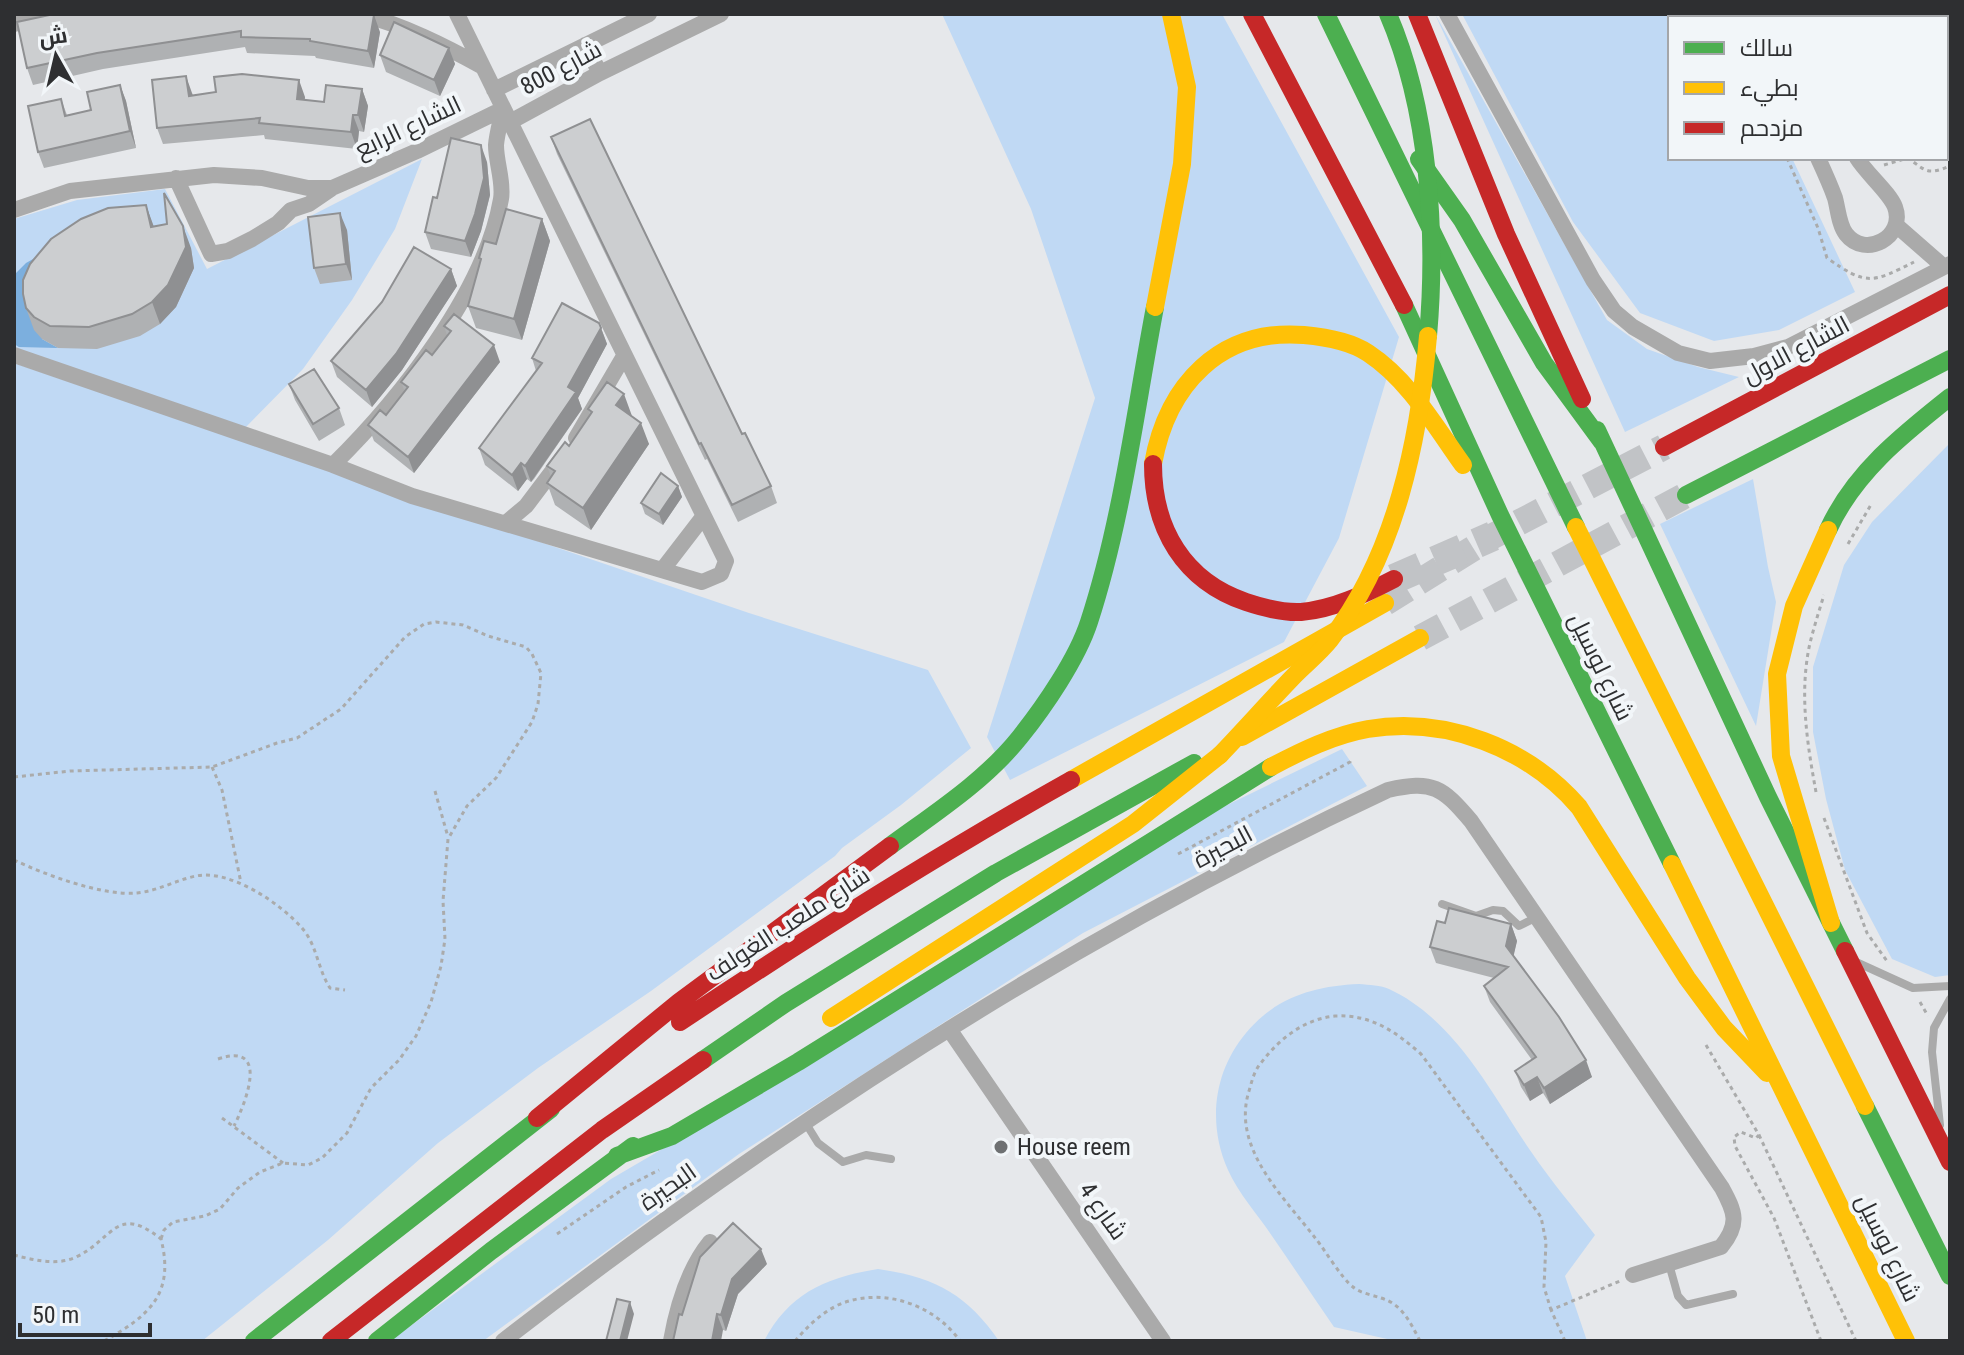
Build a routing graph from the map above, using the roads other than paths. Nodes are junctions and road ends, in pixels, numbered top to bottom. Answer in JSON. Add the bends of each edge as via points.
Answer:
{"nodes":[{"id":1,"x":53,"y":14,"type":"edge"},
{"id":2,"x":361,"y":14,"type":"edge"},
{"id":3,"x":457,"y":14,"type":"edge"},
{"id":4,"x":649,"y":14,"type":"edge"},
{"id":5,"x":721,"y":14,"type":"edge"},
{"id":6,"x":1171,"y":14,"type":"edge"},
{"id":7,"x":1252,"y":14,"type":"edge"},
{"id":8,"x":1326,"y":14,"type":"edge"},
{"id":9,"x":1388,"y":14,"type":"edge"},
{"id":10,"x":1417,"y":14,"type":"edge"},
{"id":11,"x":1447,"y":14,"type":"edge"},
{"id":12,"x":14,"y":24,"type":"edge"},
{"id":13,"x":585,"y":45,"type":"junction"},
{"id":14,"x":1347,"y":55,"type":"junction"},
{"id":15,"x":483,"y":67,"type":"junction"},
{"id":16,"x":600,"y":73,"type":"junction"},
{"id":17,"x":494,"y":90,"type":"junction"},
{"id":18,"x":507,"y":116,"type":"junction"},
{"id":19,"x":1819,"y":160,"type":"edge"},
{"id":20,"x":1861,"y":164,"type":"edge"},
{"id":21,"x":176,"y":178,"type":"junction"},
{"id":22,"x":332,"y":188,"type":"junction"},
{"id":23,"x":14,"y":210,"type":"edge"},
{"id":24,"x":1896,"y":225,"type":"junction"},
{"id":25,"x":1947,"y":265,"type":"edge"},
{"id":26,"x":1950,"y":295,"type":"edge"},
{"id":27,"x":14,"y":355,"type":"edge"},
{"id":28,"x":624,"y":356,"type":"junction"},
{"id":29,"x":1950,"y":359,"type":"edge"},
{"id":30,"x":1950,"y":397,"type":"edge"},
{"id":31,"x":1602,"y":442,"type":"junction"},
{"id":32,"x":1664,"y":447,"type":"tunnel mouth"},
{"id":33,"x":333,"y":465,"type":"junction"},
{"id":34,"x":1686,"y":495,"type":"tunnel mouth"},
{"id":35,"x":1500,"y":515,"type":"junction"},
{"id":36,"x":703,"y":517,"type":"junction"},
{"id":37,"x":507,"y":522,"type":"junction"},
{"id":38,"x":663,"y":569,"type":"junction"},
{"id":39,"x":1394,"y":579,"type":"tunnel mouth"},
{"id":40,"x":1385,"y":603,"type":"tunnel mouth"},
{"id":41,"x":1420,"y":638,"type":"tunnel mouth"},
{"id":42,"x":1442,"y":904,"type":"dead end"},
{"id":43,"x":1537,"y":917,"type":"junction"},
{"id":44,"x":1831,"y":923,"type":"junction"},
{"id":45,"x":1850,"y":959,"type":"junction"},
{"id":46,"x":1950,"y":986,"type":"edge"},
{"id":47,"x":1950,"y":999,"type":"edge"},
{"id":48,"x":818,"y":1026,"type":"dead end"},
{"id":49,"x":949,"y":1029,"type":"junction"},
{"id":50,"x":740,"y":1075,"type":"dead end"},
{"id":51,"x":1783,"y":1088,"type":"junction"},
{"id":52,"x":537,"y":1118,"type":"junction"},
{"id":53,"x":805,"y":1121,"type":"junction"},
{"id":54,"x":1946,"y":1154,"type":"edge"},
{"id":55,"x":617,"y":1156,"type":"junction"},
{"id":56,"x":891,"y":1159,"type":"dead end"},
{"id":57,"x":710,"y":1242,"type":"edge"},
{"id":58,"x":1669,"y":1264,"type":"junction"},
{"id":59,"x":1633,"y":1275,"type":"road end"},
{"id":60,"x":1950,"y":1276,"type":"edge"},
{"id":61,"x":1733,"y":1294,"type":"dead end"},
{"id":62,"x":254,"y":1341,"type":"edge"},
{"id":63,"x":331,"y":1341,"type":"edge"},
{"id":64,"x":377,"y":1341,"type":"edge"},
{"id":65,"x":503,"y":1341,"type":"edge"},
{"id":66,"x":671,"y":1341,"type":"edge"},
{"id":67,"x":1163,"y":1341,"type":"edge"},
{"id":68,"x":1906,"y":1341,"type":"edge"}],
"edges":[{"from":1,"to":12,"type":"street"},
{"from":2,"to":15,"type":"street","via":[[395,23]]},
{"from":3,"to":15,"type":"street"},
{"from":4,"to":13,"type":"street","name":"شارع 800"},
{"from":5,"to":16,"type":"street","name":"شارع 800"},
{"from":6,"to":52,"type":"main road","via":[[1187,87],[1182,164],[1114,525],[1088,625],[1056,687],[1019,739],[971,786],[679,1002]]},
{"from":7,"to":35,"type":"main road","name":"شارع لوسيل","via":[[1406,309]]},
{"from":8,"to":14,"type":"main road","name":"شارع لوسيل"},
{"from":9,"to":48,"type":"main road","bridge":true,"via":[[1409,64],[1416,102],[1431,231],[1430,285],[1416,437],[1362,589],[1319,653],[1220,755],[1133,824]]},
{"from":10,"to":31,"type":"main road","via":[[1506,234]]},
{"from":11,"to":25,"type":"street","name":"الشارع الاول","via":[[1600,291],[1633,327],[1678,353],[1710,361],[1788,347]]},
{"from":13,"to":16,"type":"street"},
{"from":13,"to":17,"type":"street","name":"شارع 800"},
{"from":14,"to":31,"type":"main road","via":[[1462,220],[1544,363]]},
{"from":14,"to":60,"type":"main road","name":"شارع لوسيل","via":[[1673,725]]},
{"from":15,"to":17,"type":"street"},
{"from":16,"to":18,"type":"street","name":"شارع 800"},
{"from":17,"to":18,"type":"street"},
{"from":18,"to":22,"type":"street","name":"الشارع الرابع"},
{"from":18,"to":28,"type":"street"},
{"from":18,"to":33,"type":"street","via":[[496,145],[502,195],[493,235],[442,333]]},
{"from":19,"to":24,"type":"street","via":[[1842,228],[1852,240],[1866,245],[1882,242]]},
{"from":20,"to":24,"type":"street","via":[[1893,202]]},
{"from":21,"to":22,"type":"street","name":"الشارع الرابع","via":[[262,178]]},
{"from":21,"to":22,"type":"street","name":"الشارع الرابع","via":[[211,254],[252,239]]},
{"from":21,"to":23,"type":"street","name":"الشارع الرابع","via":[[70,191]]},
{"from":24,"to":25,"type":"street"},
{"from":26,"to":32,"type":"main road","name":"الشارع الاول"},
{"from":27,"to":33,"type":"street"},
{"from":28,"to":36,"type":"street"},
{"from":28,"to":37,"type":"street","via":[[577,437],[526,506]]},
{"from":29,"to":34,"type":"main road"},
{"from":30,"to":44,"type":"main road","via":[[1895,440],[1837,511],[1794,606],[1777,674],[1781,756]]},
{"from":31,"to":44,"type":"main road"},
{"from":33,"to":37,"type":"street","via":[[412,496]]},
{"from":35,"to":39,"type":"main road","via":[[1403,384],[1368,352],[1321,335],[1273,333],[1222,349],[1191,379],[1167,415],[1153,465],[1158,508],[1178,552],[1204,582],[1252,604],[1296,612],[1354,599]]},
{"from":35,"to":51,"type":"main road","name":"شارع لوسيل"},
{"from":36,"to":38,"type":"street"},
{"from":36,"to":38,"type":"street","via":[[726,561],[724,570],[702,582]]},
{"from":37,"to":38,"type":"street"},
{"from":40,"to":52,"type":"main road","name":"شارع ملعب الغولف","via":[[969,837]]},
{"from":41,"to":63,"type":"main road","via":[[996,873],[786,1003],[590,1139]]},
{"from":42,"to":43,"type":"lane","via":[[1476,916],[1503,911],[1519,926]]},
{"from":43,"to":49,"type":"street","name":"البحيرة","via":[[1454,801],[1441,791],[1413,785],[1388,790],[1250,860]]},
{"from":43,"to":58,"type":"street","name":"البحيرة","via":[[1733,1209],[1731,1235],[1721,1247]]},
{"from":44,"to":45,"type":"main road"},
{"from":45,"to":46,"type":"lane","via":[[1913,988]]},
{"from":45,"to":54,"type":"main road"},
{"from":47,"to":54,"type":"lane","via":[[1934,1028],[1932,1052]]},
{"from":49,"to":53,"type":"street","name":"البحيرة"},
{"from":49,"to":67,"type":"street","name":"شارع 4"},
{"from":50,"to":55,"type":"main road"},
{"from":51,"to":55,"type":"main road","via":[[1713,1016],[1601,835],[1548,776],[1491,742],[1423,726],[1390,726],[1346,735],[1268,767],[805,1057],[643,1151]]},
{"from":51,"to":68,"type":"main road","name":"شارع لوسيل"},
{"from":52,"to":62,"type":"main road","name":"شارع ملعب الغولف"},
{"from":53,"to":56,"type":"lane","via":[[818,1143],[843,1162],[866,1155]]},
{"from":53,"to":65,"type":"street","name":"البحيرة","via":[[629,1244]]},
{"from":55,"to":64,"type":"main road"},
{"from":57,"to":66,"type":"street","via":[[683,1295]]},
{"from":58,"to":59,"type":"street","name":"البحيرة"},
{"from":58,"to":61,"type":"lane","via":[[1686,1305]]}]}
